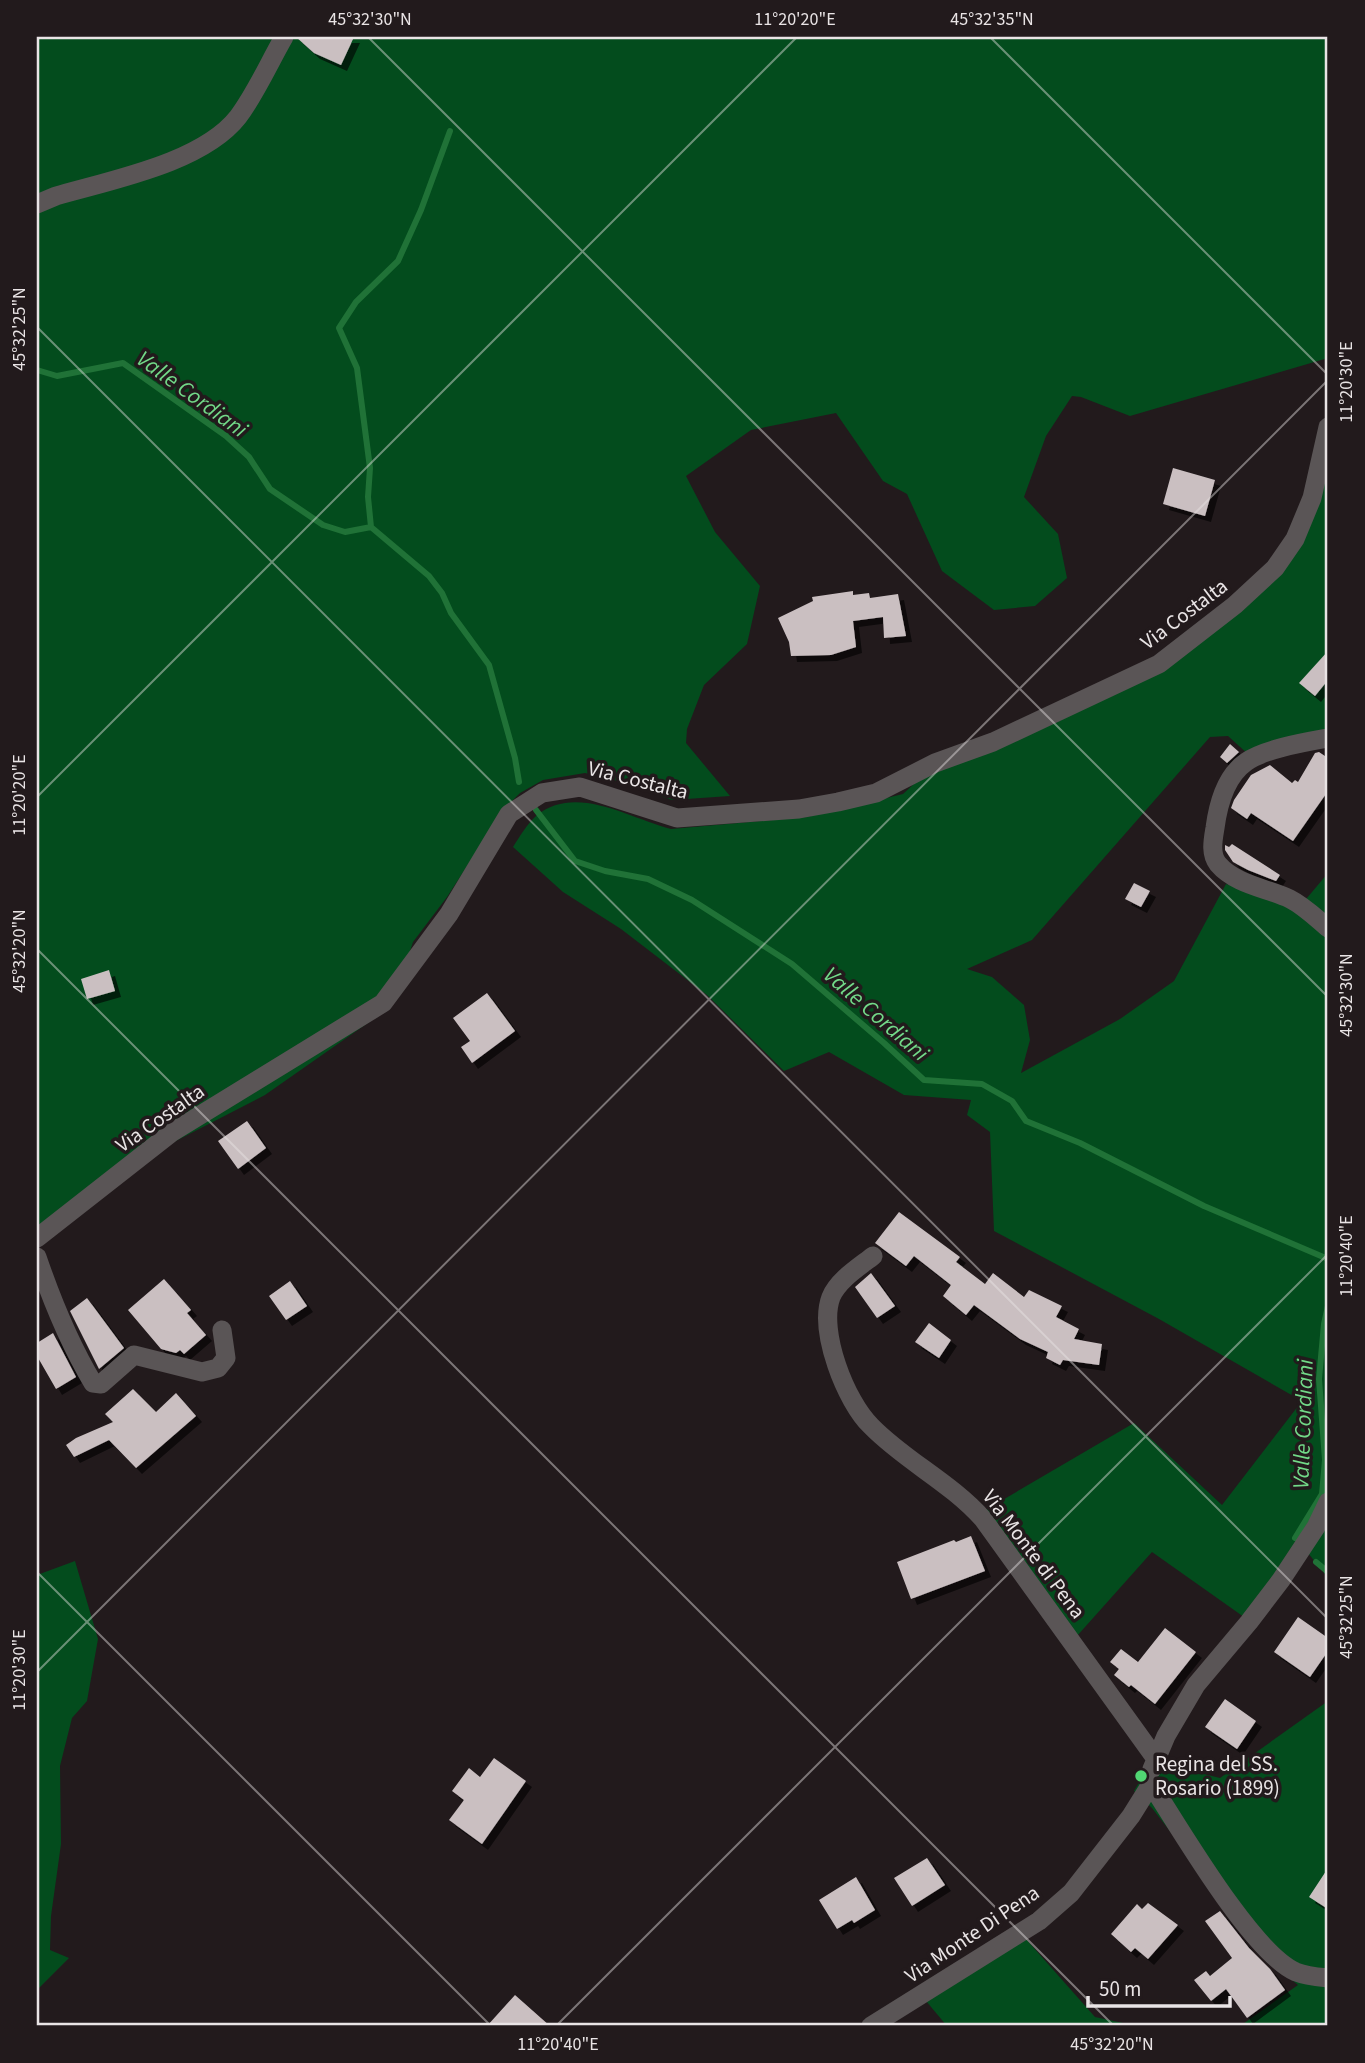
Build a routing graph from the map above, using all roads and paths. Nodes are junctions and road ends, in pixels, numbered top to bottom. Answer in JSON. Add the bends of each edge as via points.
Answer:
{"nodes":[{"id":1,"x":284,"y":37,"type":"edge"},
{"id":2,"x":37,"y":204,"type":"edge"},
{"id":3,"x":1328,"y":427,"type":"edge"},
{"id":4,"x":1328,"y":738,"type":"edge"},
{"id":5,"x":1328,"y":928,"type":"edge"},
{"id":6,"x":37,"y":1238,"type":"edge"},
{"id":7,"x":37,"y":1256,"type":"edge"},
{"id":8,"x":873,"y":1256,"type":"dead end"},
{"id":9,"x":222,"y":1330,"type":"dead end"},
{"id":10,"x":1328,"y":1502,"type":"edge"},
{"id":11,"x":1156,"y":1759,"type":"junction"},
{"id":12,"x":1151,"y":1784,"type":"junction"},
{"id":13,"x":1328,"y":1978,"type":"edge"},
{"id":14,"x":871,"y":2026,"type":"edge"}],
"edges":[{"from":1,"to":2,"type":"street","via":[[237,118],[204,147]]},
{"from":3,"to":6,"type":"street","name":"Via Costalta","via":[[1312,498],[1296,539],[1275,568],[1236,606],[1159,664],[993,742],[934,763],[876,793],[850,799],[799,809],[677,818],[580,787],[542,793],[509,814],[449,914],[383,1003],[171,1133]]},
{"from":4,"to":5,"type":"street","via":[[1247,761],[1223,794],[1212,841],[1219,865],[1261,890],[1287,897]]},
{"from":7,"to":9,"type":"street","via":[[54,1306],[93,1383],[101,1384],[134,1355],[202,1371],[218,1368],[226,1358]]},
{"from":8,"to":11,"type":"street","name":"Via Monte di Pena","via":[[842,1281],[828,1312],[831,1350],[853,1402],[886,1441],[966,1500],[983,1519]]},
{"from":10,"to":11,"type":"street","via":[[1281,1580],[1196,1685]]},
{"from":11,"to":12,"type":"street"},
{"from":12,"to":13,"type":"street","via":[[1257,1939],[1296,1972]]},
{"from":12,"to":14,"type":"street","name":"Via Monte Di Pena","via":[[1071,1893],[1038,1921]]}]}
